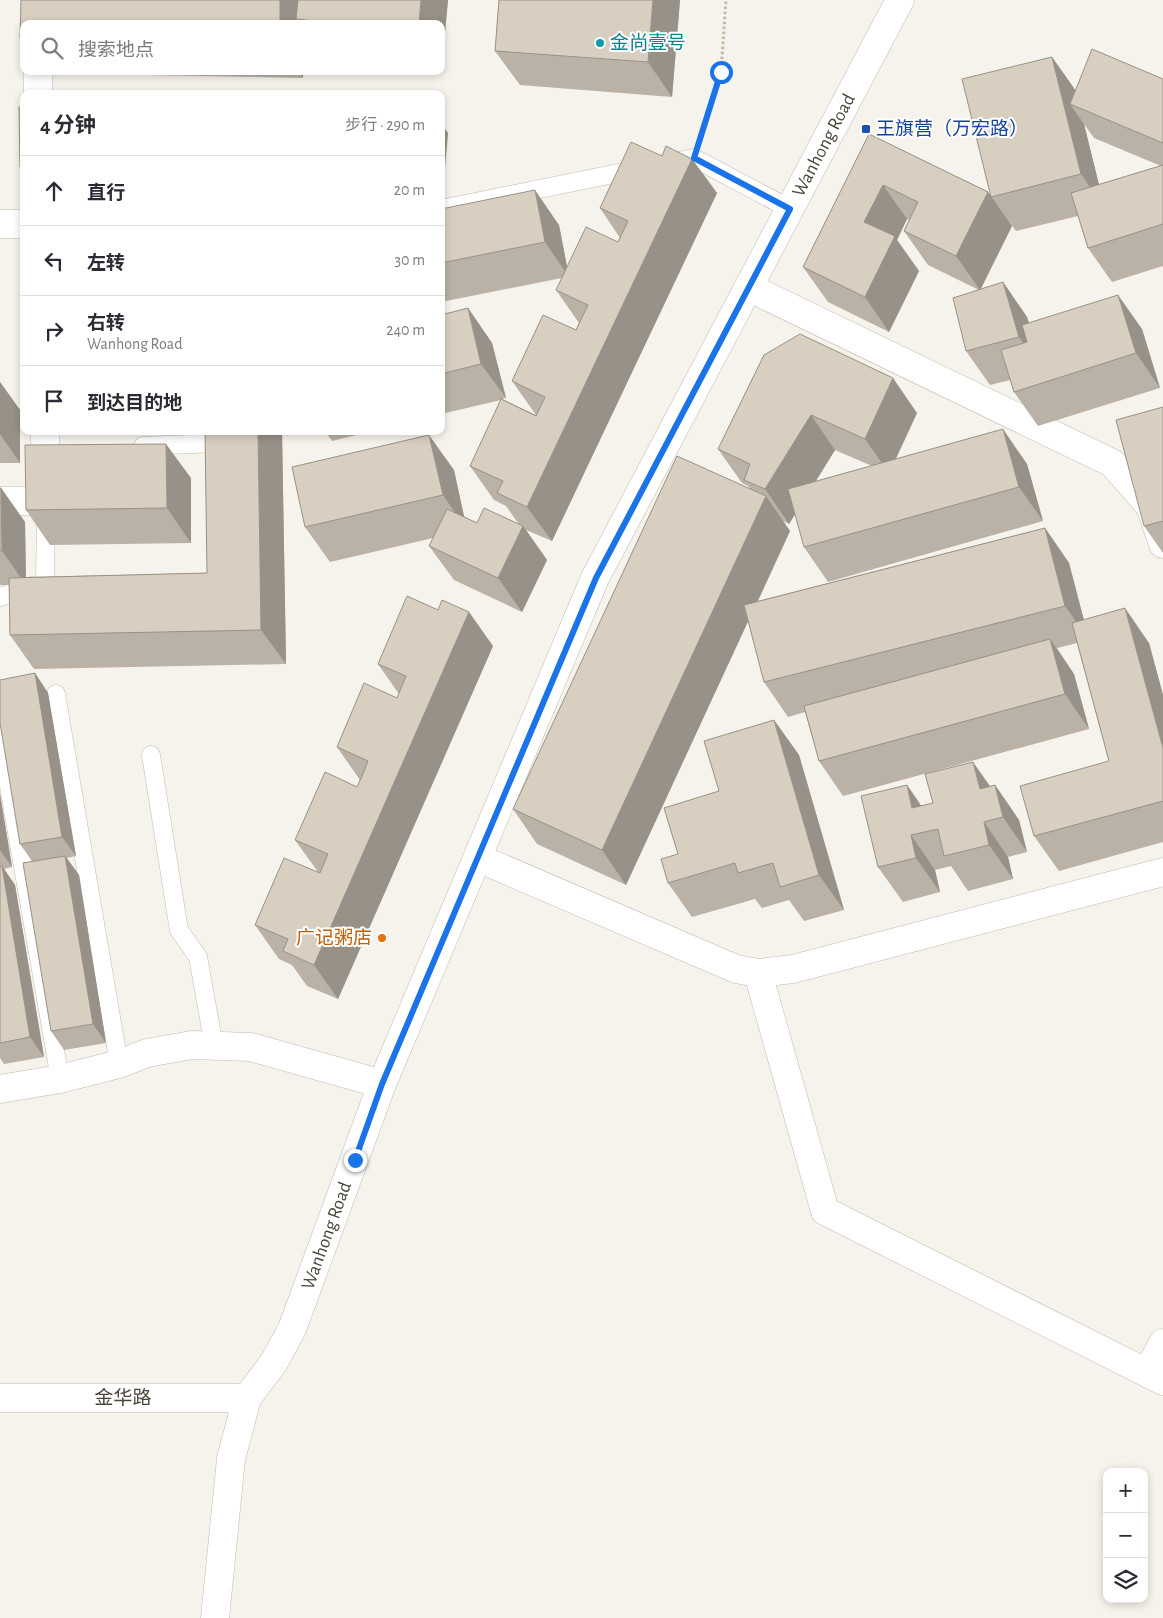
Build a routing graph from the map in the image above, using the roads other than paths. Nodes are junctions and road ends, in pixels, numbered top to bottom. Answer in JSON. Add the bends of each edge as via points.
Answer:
{"nodes":[{"id":1,"x":900,"y":0,"type":"edge"},
{"id":2,"x":38,"y":75,"type":"edge"},
{"id":3,"x":38,"y":90,"type":"edge"},
{"id":4,"x":445,"y":208,"type":"edge"},
{"id":5,"x":790,"y":209,"type":"junction"},
{"id":6,"x":0,"y":224,"type":"edge"},
{"id":7,"x":20,"y":224,"type":"edge"},
{"id":8,"x":748,"y":287,"type":"junction"},
{"id":9,"x":217,"y":443,"type":"edge"},
{"id":10,"x":51,"y":444,"type":"edge"},
{"id":11,"x":131,"y":446,"type":"edge"},
{"id":12,"x":0,"y":501,"type":"edge"},
{"id":13,"x":46,"y":501,"type":"junction"},
{"id":14,"x":1163,"y":544,"type":"edge"},
{"id":15,"x":65,"y":579,"type":"edge"},
{"id":16,"x":45,"y":582,"type":"junction"},
{"id":17,"x":0,"y":597,"type":"edge"},
{"id":18,"x":56,"y":694,"type":"dead end"},
{"id":19,"x":0,"y":735,"type":"edge"},
{"id":20,"x":151,"y":755,"type":"dead end"},
{"id":21,"x":478,"y":858,"type":"junction"},
{"id":22,"x":1163,"y":872,"type":"edge"},
{"id":23,"x":758,"y":972,"type":"junction"},
{"id":24,"x":214,"y":1046,"type":"junction"},
{"id":25,"x":119,"y":1064,"type":"junction"},
{"id":26,"x":60,"y":1079,"type":"junction"},
{"id":27,"x":382,"y":1084,"type":"junction"},
{"id":28,"x":0,"y":1090,"type":"edge"},
{"id":29,"x":1163,"y":1343,"type":"edge"},
{"id":30,"x":1155,"y":1377,"type":"edge"},
{"id":31,"x":0,"y":1398,"type":"edge"},
{"id":32,"x":247,"y":1398,"type":"junction"},
{"id":33,"x":215,"y":1618,"type":"edge"}],
"edges":[{"from":1,"to":5,"type":"street","name":"Wanhong Road"},
{"from":2,"to":3,"type":"street"},
{"from":4,"to":5,"type":"lane","via":[[694,158]]},
{"from":5,"to":8,"type":"street","name":"Wanhong Road"},
{"from":6,"to":7,"type":"street"},
{"from":8,"to":14,"type":"street","via":[[1112,463],[1150,506]]},
{"from":8,"to":21,"type":"street","name":"Wanhong Road","via":[[596,578]]},
{"from":9,"to":11,"type":"lane"},
{"from":10,"to":13,"type":"street"},
{"from":12,"to":13,"type":"street"},
{"from":13,"to":16,"type":"lane"},
{"from":15,"to":16,"type":"lane"},
{"from":16,"to":17,"type":"lane"},
{"from":18,"to":25,"type":"lane","via":[[76,865]]},
{"from":19,"to":26,"type":"lane"},
{"from":20,"to":24,"type":"lane","via":[[179,930],[198,958]]},
{"from":21,"to":23,"type":"street","via":[[736,969]]},
{"from":21,"to":27,"type":"street","name":"Wanhong Road"},
{"from":22,"to":23,"type":"street","via":[[793,969]]},
{"from":23,"to":30,"type":"street","via":[[825,1211]]},
{"from":24,"to":25,"type":"street","via":[[192,1045],[148,1052]]},
{"from":24,"to":27,"type":"street","via":[[251,1047]]},
{"from":25,"to":26,"type":"street"},
{"from":26,"to":28,"type":"street"},
{"from":27,"to":32,"type":"street","name":"Wanhong Road","via":[[292,1329],[274,1362]]},
{"from":29,"to":30,"type":"street"},
{"from":31,"to":32,"type":"street","name":"金华路"},
{"from":32,"to":33,"type":"street","name":"Wanhong Road","via":[[231,1458]]}]}
